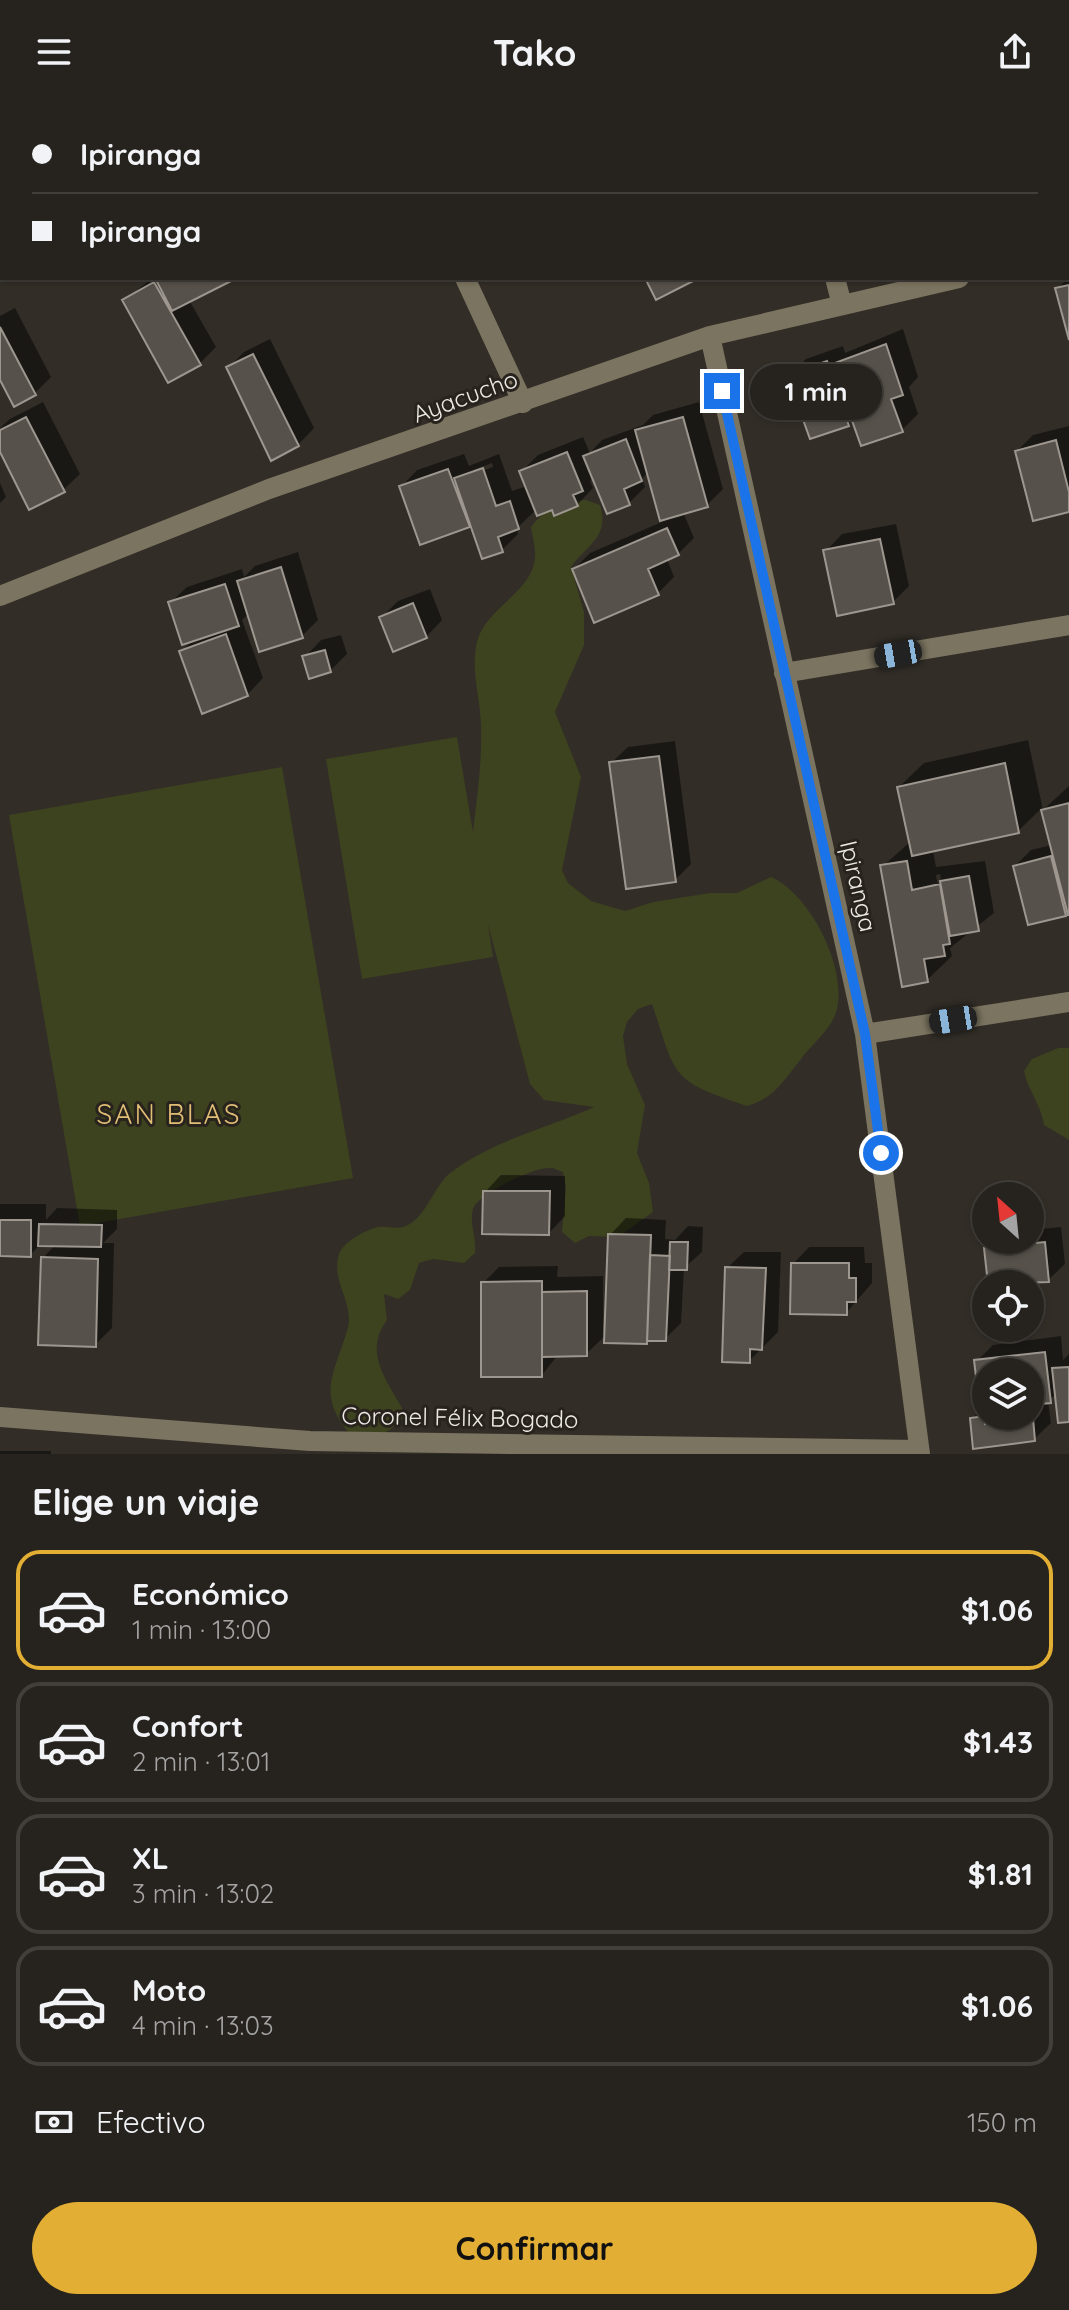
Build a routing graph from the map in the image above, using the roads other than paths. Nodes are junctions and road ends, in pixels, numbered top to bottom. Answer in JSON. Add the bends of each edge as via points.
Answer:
{"nodes":[{"id":1,"x":466,"y":280,"type":"edge"},
{"id":2,"x":836,"y":280,"type":"edge"},
{"id":3,"x":950,"y":280,"type":"edge"},
{"id":4,"x":842,"y":305,"type":"junction"},
{"id":5,"x":710,"y":336,"type":"junction"},
{"id":6,"x":523,"y":403,"type":"junction"},
{"id":7,"x":0,"y":596,"type":"edge"},
{"id":8,"x":1069,"y":625,"type":"edge"},
{"id":9,"x":784,"y":673,"type":"junction"},
{"id":10,"x":1069,"y":1002,"type":"edge"},
{"id":11,"x":865,"y":1034,"type":"junction"},
{"id":12,"x":0,"y":1417,"type":"edge"},
{"id":13,"x":310,"y":1447,"type":"edge"},
{"id":14,"x":919,"y":1452,"type":"edge"}],
"edges":[{"from":1,"to":6,"type":"street"},
{"from":2,"to":4,"type":"street"},
{"from":3,"to":4,"type":"street","name":"Ayacucho"},
{"from":4,"to":5,"type":"street","name":"Ayacucho"},
{"from":5,"to":6,"type":"street","name":"Ayacucho"},
{"from":5,"to":9,"type":"street","name":"Ipiranga"},
{"from":6,"to":7,"type":"street","name":"Ayacucho","via":[[269,489]]},
{"from":8,"to":9,"type":"street"},
{"from":9,"to":11,"type":"street","name":"Ipiranga"},
{"from":10,"to":11,"type":"street"},
{"from":11,"to":14,"type":"street","name":"Ipiranga"},
{"from":12,"to":13,"type":"street","name":"Coronel Félix Bogado"},
{"from":13,"to":14,"type":"street","name":"Coronel Félix Bogado"}]}
